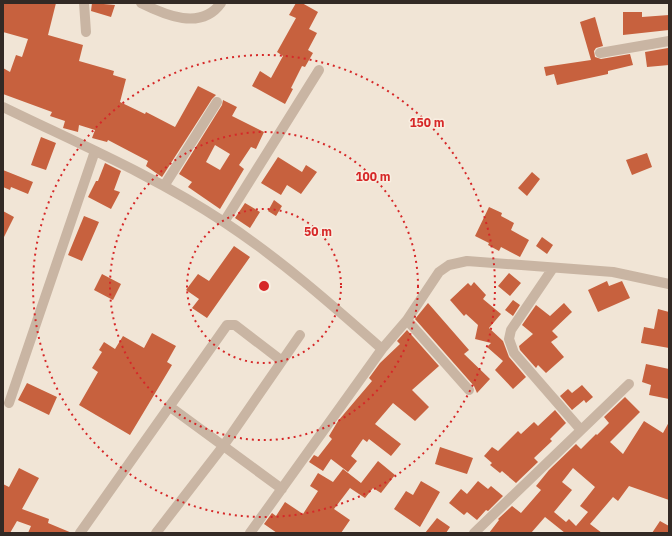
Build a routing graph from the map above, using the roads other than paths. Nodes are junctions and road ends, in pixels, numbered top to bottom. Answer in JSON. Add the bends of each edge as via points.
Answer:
{"nodes":[{"id":1,"x":84,"y":3,"type":"edge"},
{"id":2,"x":141,"y":3,"type":"edge"},
{"id":3,"x":221,"y":3,"type":"edge"},
{"id":4,"x":86,"y":32,"type":"dead end"},
{"id":5,"x":669,"y":41,"type":"edge"},
{"id":6,"x":600,"y":53,"type":"dead end"},
{"id":7,"x":319,"y":70,"type":"dead end"},
{"id":8,"x":217,"y":102,"type":"dead end"},
{"id":9,"x":3,"y":107,"type":"edge"},
{"id":10,"x":95,"y":151,"type":"junction"},
{"id":11,"x":164,"y":186,"type":"junction"},
{"id":12,"x":224,"y":222,"type":"junction"},
{"id":13,"x":553,"y":268,"type":"junction"},
{"id":14,"x":669,"y":284,"type":"edge"},
{"id":15,"x":407,"y":320,"type":"junction"},
{"id":16,"x":300,"y":335,"type":"dead end"},
{"id":17,"x":382,"y":349,"type":"junction"},
{"id":18,"x":282,"y":361,"type":"junction"},
{"id":19,"x":629,"y":384,"type":"dead end"},
{"id":20,"x":470,"y":390,"type":"dead end"},
{"id":21,"x":9,"y":403,"type":"dead end"},
{"id":22,"x":169,"y":406,"type":"junction"},
{"id":23,"x":581,"y":430,"type":"junction"},
{"id":24,"x":224,"y":445,"type":"junction"},
{"id":25,"x":282,"y":489,"type":"junction"},
{"id":26,"x":80,"y":533,"type":"edge"},
{"id":27,"x":156,"y":533,"type":"edge"},
{"id":28,"x":251,"y":533,"type":"edge"},
{"id":29,"x":474,"y":533,"type":"edge"}],
"edges":[{"from":1,"to":4,"type":"street"},
{"from":2,"to":3,"type":"street","via":[[159,12],[196,19],[207,16]]},
{"from":5,"to":6,"type":"street"},
{"from":7,"to":12,"type":"street"},
{"from":8,"to":11,"type":"street"},
{"from":9,"to":10,"type":"street"},
{"from":10,"to":11,"type":"street"},
{"from":10,"to":21,"type":"street"},
{"from":11,"to":12,"type":"street"},
{"from":12,"to":17,"type":"street","via":[[306,282]]},
{"from":13,"to":14,"type":"street","via":[[613,272]]},
{"from":13,"to":15,"type":"street","via":[[467,261],[449,265],[430,283]]},
{"from":13,"to":23,"type":"street","via":[[511,330],[509,339],[514,353]]},
{"from":15,"to":17,"type":"street"},
{"from":15,"to":20,"type":"street"},
{"from":16,"to":18,"type":"street"},
{"from":17,"to":25,"type":"street"},
{"from":18,"to":22,"type":"street","via":[[235,325],[227,325]]},
{"from":18,"to":24,"type":"street"},
{"from":19,"to":23,"type":"street"},
{"from":22,"to":24,"type":"street"},
{"from":22,"to":26,"type":"street"},
{"from":23,"to":29,"type":"street"},
{"from":24,"to":25,"type":"street"},
{"from":24,"to":27,"type":"street"},
{"from":25,"to":28,"type":"street"}]}
